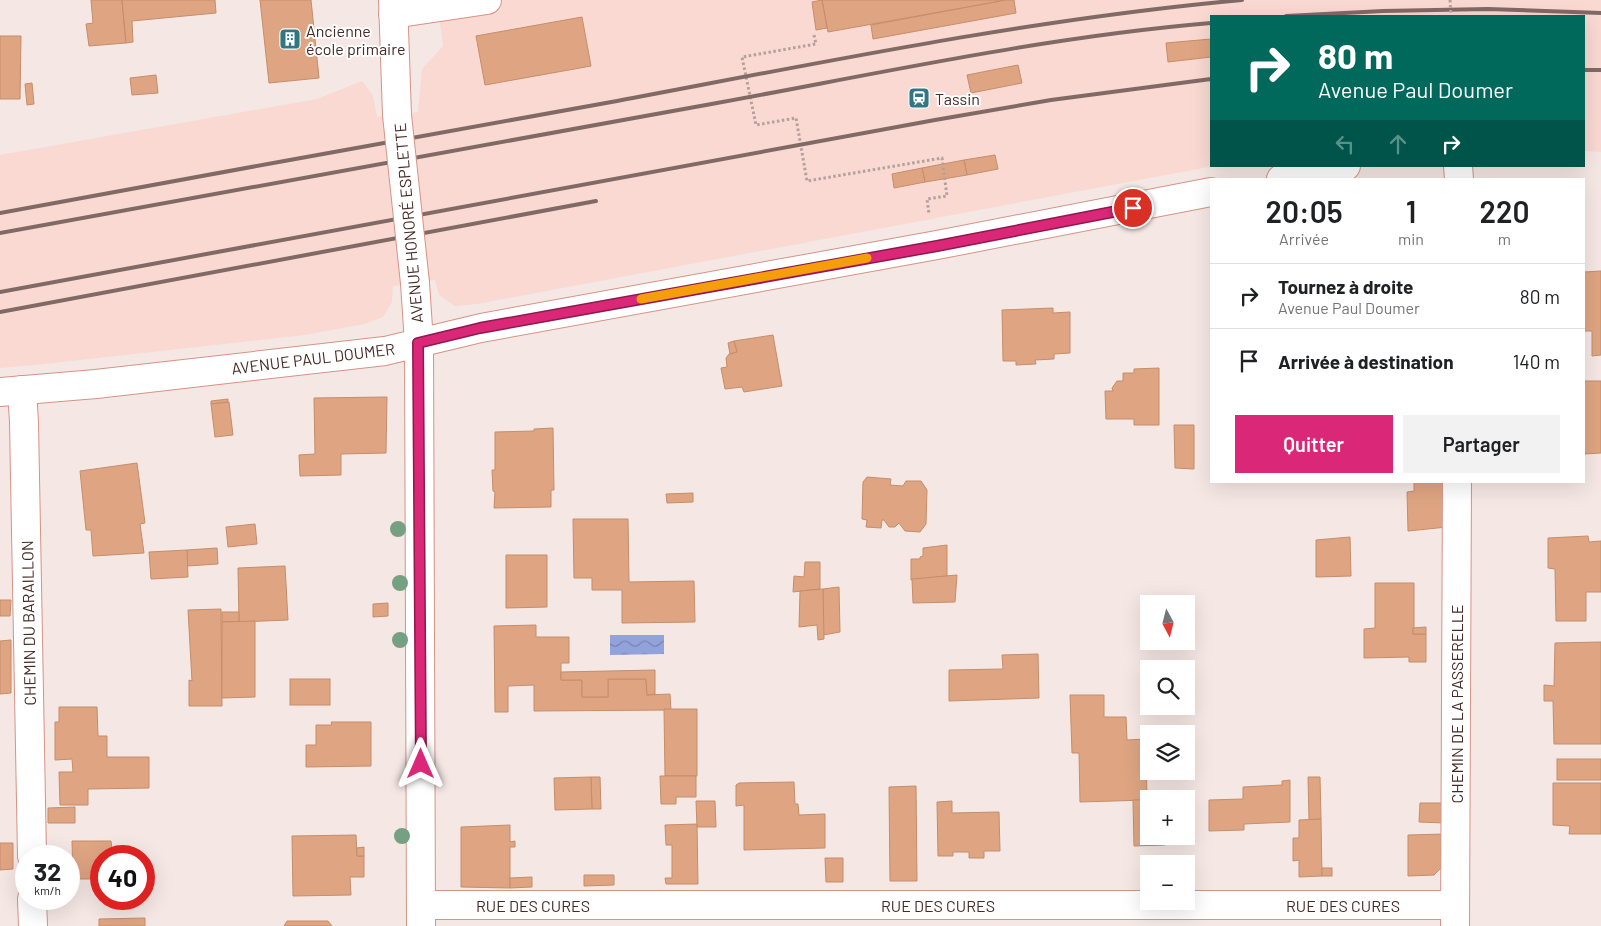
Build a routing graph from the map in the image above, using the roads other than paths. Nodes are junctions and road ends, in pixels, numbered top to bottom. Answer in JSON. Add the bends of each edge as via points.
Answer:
{"nodes":[{"id":1,"x":487,"y":0,"type":"edge"},
{"id":2,"x":393,"y":7,"type":"edge"},
{"id":3,"x":1341,"y":167,"type":"edge"},
{"id":4,"x":1286,"y":178,"type":"edge"},
{"id":5,"x":1210,"y":192,"type":"edge"},
{"id":6,"x":418,"y":343,"type":"junction"},
{"id":7,"x":11,"y":391,"type":"edge"},
{"id":8,"x":1458,"y":483,"type":"edge"},
{"id":9,"x":32,"y":845,"type":"edge"},
{"id":10,"x":32,"y":910,"type":"edge"},
{"id":11,"x":421,"y":916,"type":"edge"},
{"id":12,"x":1455,"y":916,"type":"edge"},
{"id":13,"x":33,"y":926,"type":"edge"}],
"edges":[{"from":1,"to":2,"type":"street"},
{"from":2,"to":6,"type":"street","name":"AVENUE HONORÉ ESPLETTE","bridge":true,"via":[[397,115],[415,283]]},
{"from":3,"to":4,"type":"street"},
{"from":5,"to":6,"type":"street","name":"AVENUE PAUL DOUMER","via":[[937,246],[480,328]]},
{"from":6,"to":7,"type":"street","name":"AVENUE PAUL DOUMER","via":[[385,351]]},
{"from":6,"to":11,"type":"street","name":"AVENUE HONORÉ ESPLETTE"},
{"from":7,"to":9,"type":"street","name":"CHEMIN DU BARAILLON","via":[[24,422]]},
{"from":8,"to":12,"type":"street","name":"CHEMIN DE LA PASSERELLE"},
{"from":10,"to":13,"type":"street"},
{"from":11,"to":12,"type":"street","name":"RUE DES CURES"}]}
